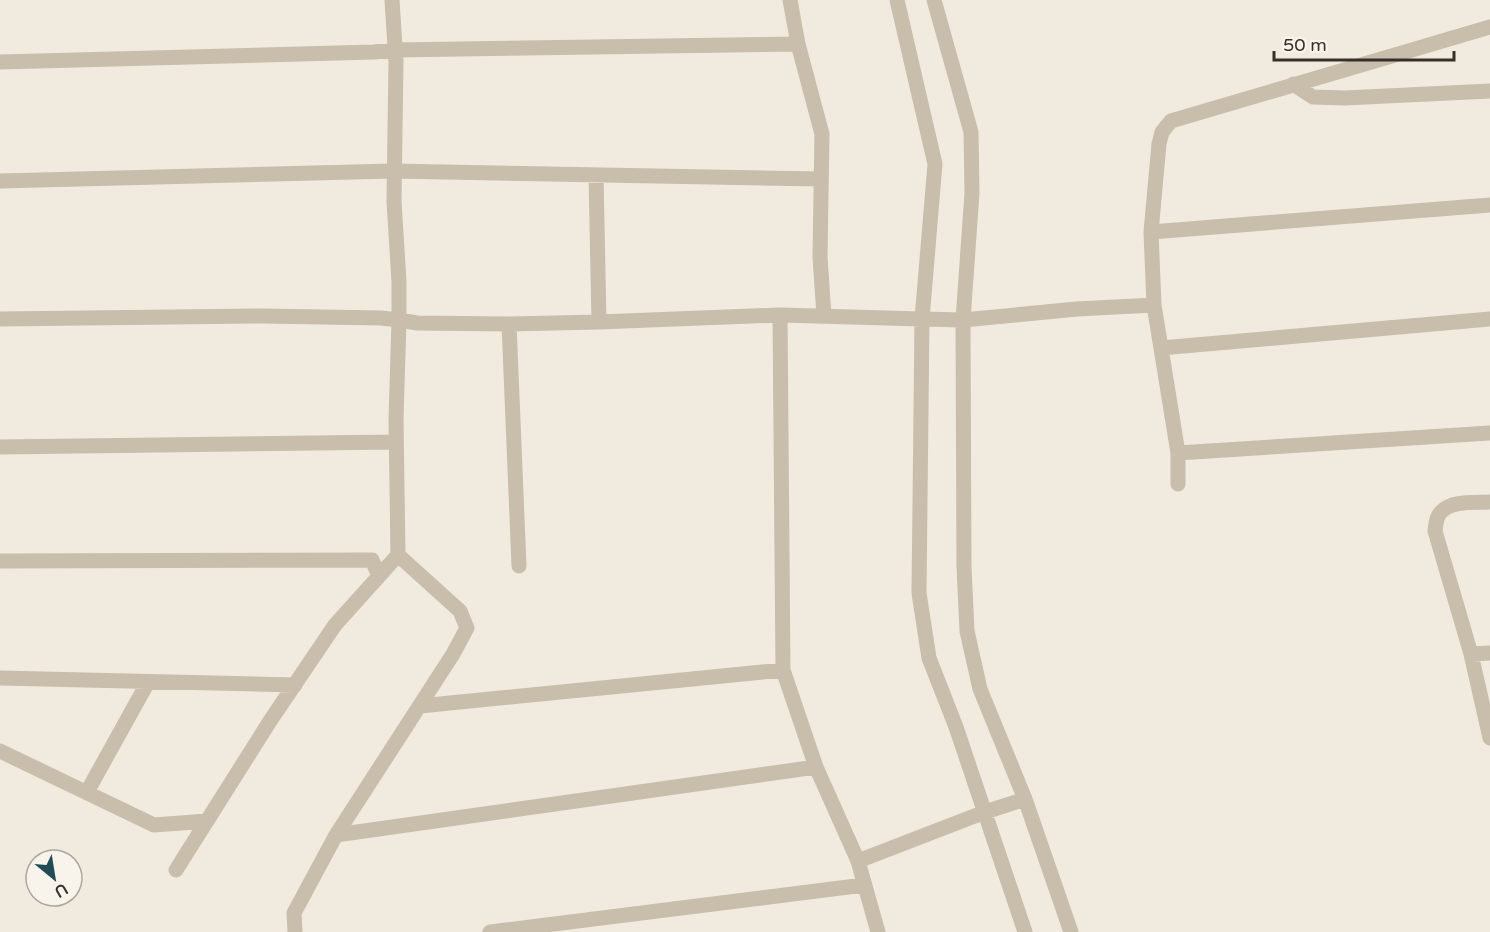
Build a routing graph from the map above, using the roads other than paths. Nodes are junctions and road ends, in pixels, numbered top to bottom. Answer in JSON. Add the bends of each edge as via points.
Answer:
{"nodes":[{"id":1,"x":393,"y":0,"type":"edge"},
{"id":2,"x":790,"y":0,"type":"edge"},
{"id":3,"x":897,"y":0,"type":"edge"},
{"id":4,"x":934,"y":0,"type":"edge"},
{"id":5,"x":1490,"y":27,"type":"edge"},
{"id":6,"x":798,"y":44,"type":"junction"},
{"id":7,"x":394,"y":50,"type":"junction"},
{"id":8,"x":0,"y":62,"type":"edge"},
{"id":9,"x":1293,"y":84,"type":"junction"},
{"id":10,"x":1490,"y":91,"type":"edge"},
{"id":11,"x":393,"y":171,"type":"junction"},
{"id":12,"x":596,"y":175,"type":"junction"},
{"id":13,"x":820,"y":179,"type":"junction"},
{"id":14,"x":0,"y":181,"type":"edge"},
{"id":15,"x":1490,"y":205,"type":"edge"},
{"id":16,"x":1151,"y":232,"type":"junction"},
{"id":17,"x":1154,"y":305,"type":"junction"},
{"id":18,"x":780,"y":315,"type":"junction"},
{"id":19,"x":824,"y":316,"type":"junction"},
{"id":20,"x":0,"y":319,"type":"edge"},
{"id":21,"x":922,"y":319,"type":"junction"},
{"id":22,"x":1490,"y":319,"type":"edge"},
{"id":23,"x":399,"y":320,"type":"junction"},
{"id":24,"x":963,"y":320,"type":"junction"},
{"id":25,"x":599,"y":322,"type":"junction"},
{"id":26,"x":509,"y":324,"type":"junction"},
{"id":27,"x":1161,"y":348,"type":"junction"},
{"id":28,"x":1490,"y":433,"type":"edge"},
{"id":29,"x":396,"y":442,"type":"junction"},
{"id":30,"x":0,"y":447,"type":"edge"},
{"id":31,"x":1178,"y":453,"type":"junction"},
{"id":32,"x":1178,"y":484,"type":"dead end"},
{"id":33,"x":1490,"y":502,"type":"edge"},
{"id":34,"x":398,"y":555,"type":"junction"},
{"id":35,"x":0,"y":561,"type":"edge"},
{"id":36,"x":519,"y":566,"type":"dead end"},
{"id":37,"x":379,"y":576,"type":"junction"},
{"id":38,"x":1490,"y":653,"type":"edge"},
{"id":39,"x":1471,"y":654,"type":"junction"},
{"id":40,"x":783,"y":670,"type":"junction"},
{"id":41,"x":0,"y":678,"type":"edge"},
{"id":42,"x":148,"y":682,"type":"junction"},
{"id":43,"x":295,"y":685,"type":"junction"},
{"id":44,"x":420,"y":706,"type":"junction"},
{"id":45,"x":1490,"y":738,"type":"edge"},
{"id":46,"x":0,"y":750,"type":"edge"},
{"id":47,"x":816,"y":767,"type":"junction"},
{"id":48,"x":87,"y":792,"type":"junction"},
{"id":49,"x":1025,"y":798,"type":"junction"},
{"id":50,"x":985,"y":812,"type":"junction"},
{"id":51,"x":207,"y":821,"type":"junction"},
{"id":52,"x":336,"y":835,"type":"junction"},
{"id":53,"x":858,"y":861,"type":"junction"},
{"id":54,"x":176,"y":870,"type":"dead end"},
{"id":55,"x":864,"y":885,"type":"junction"},
{"id":56,"x":295,"y":932,"type":"edge"},
{"id":57,"x":490,"y":932,"type":"edge"},
{"id":58,"x":878,"y":932,"type":"edge"},
{"id":59,"x":1025,"y":932,"type":"edge"},
{"id":60,"x":1071,"y":932,"type":"edge"}],
"edges":[{"from":1,"to":7,"type":"street"},
{"from":2,"to":6,"type":"street"},
{"from":3,"to":21,"type":"street","via":[[935,164]]},
{"from":4,"to":24,"type":"street","via":[[971,132],[972,193]]},
{"from":5,"to":9,"type":"street"},
{"from":6,"to":7,"type":"street"},
{"from":6,"to":13,"type":"street","via":[[822,134]]},
{"from":7,"to":8,"type":"street"},
{"from":7,"to":11,"type":"street"},
{"from":9,"to":10,"type":"street","via":[[1312,97],[1334,98]]},
{"from":9,"to":16,"type":"street","via":[[1171,121],[1159,144]]},
{"from":11,"to":12,"type":"street"},
{"from":11,"to":14,"type":"street"},
{"from":11,"to":23,"type":"street"},
{"from":12,"to":13,"type":"street"},
{"from":12,"to":25,"type":"street"},
{"from":13,"to":19,"type":"street"},
{"from":15,"to":16,"type":"street"},
{"from":16,"to":17,"type":"street"},
{"from":17,"to":24,"type":"street"},
{"from":17,"to":27,"type":"street"},
{"from":18,"to":19,"type":"street"},
{"from":18,"to":25,"type":"street"},
{"from":18,"to":40,"type":"street"},
{"from":19,"to":21,"type":"street"},
{"from":20,"to":23,"type":"street","via":[[264,316]]},
{"from":21,"to":24,"type":"street"},
{"from":21,"to":50,"type":"street","via":[[919,593],[929,658]]},
{"from":22,"to":27,"type":"street"},
{"from":23,"to":26,"type":"street"},
{"from":23,"to":29,"type":"street"},
{"from":24,"to":49,"type":"street","via":[[967,632],[980,689]]},
{"from":25,"to":26,"type":"street"},
{"from":26,"to":36,"type":"street"},
{"from":27,"to":31,"type":"street"},
{"from":28,"to":31,"type":"street"},
{"from":29,"to":30,"type":"street"},
{"from":29,"to":34,"type":"street"},
{"from":31,"to":32,"type":"street"},
{"from":33,"to":39,"type":"street","via":[[1453,505],[1436,520],[1435,531]]},
{"from":34,"to":37,"type":"street"},
{"from":34,"to":44,"type":"street","via":[[460,611],[466,628]]},
{"from":35,"to":37,"type":"street","via":[[372,560]]},
{"from":37,"to":43,"type":"street","via":[[336,625]]},
{"from":38,"to":39,"type":"street"},
{"from":39,"to":45,"type":"street"},
{"from":40,"to":44,"type":"street"},
{"from":40,"to":47,"type":"street"},
{"from":41,"to":42,"type":"street"},
{"from":42,"to":43,"type":"street"},
{"from":42,"to":48,"type":"street"},
{"from":43,"to":51,"type":"street"},
{"from":44,"to":52,"type":"street"},
{"from":46,"to":48,"type":"street"},
{"from":47,"to":52,"type":"street"},
{"from":47,"to":53,"type":"street"},
{"from":48,"to":51,"type":"street","via":[[154,825]]},
{"from":49,"to":50,"type":"street"},
{"from":49,"to":60,"type":"street"},
{"from":50,"to":53,"type":"street"},
{"from":50,"to":59,"type":"street"},
{"from":51,"to":54,"type":"street"},
{"from":52,"to":56,"type":"street","via":[[294,913]]},
{"from":53,"to":55,"type":"street"},
{"from":55,"to":57,"type":"street"},
{"from":55,"to":58,"type":"street"}]}
